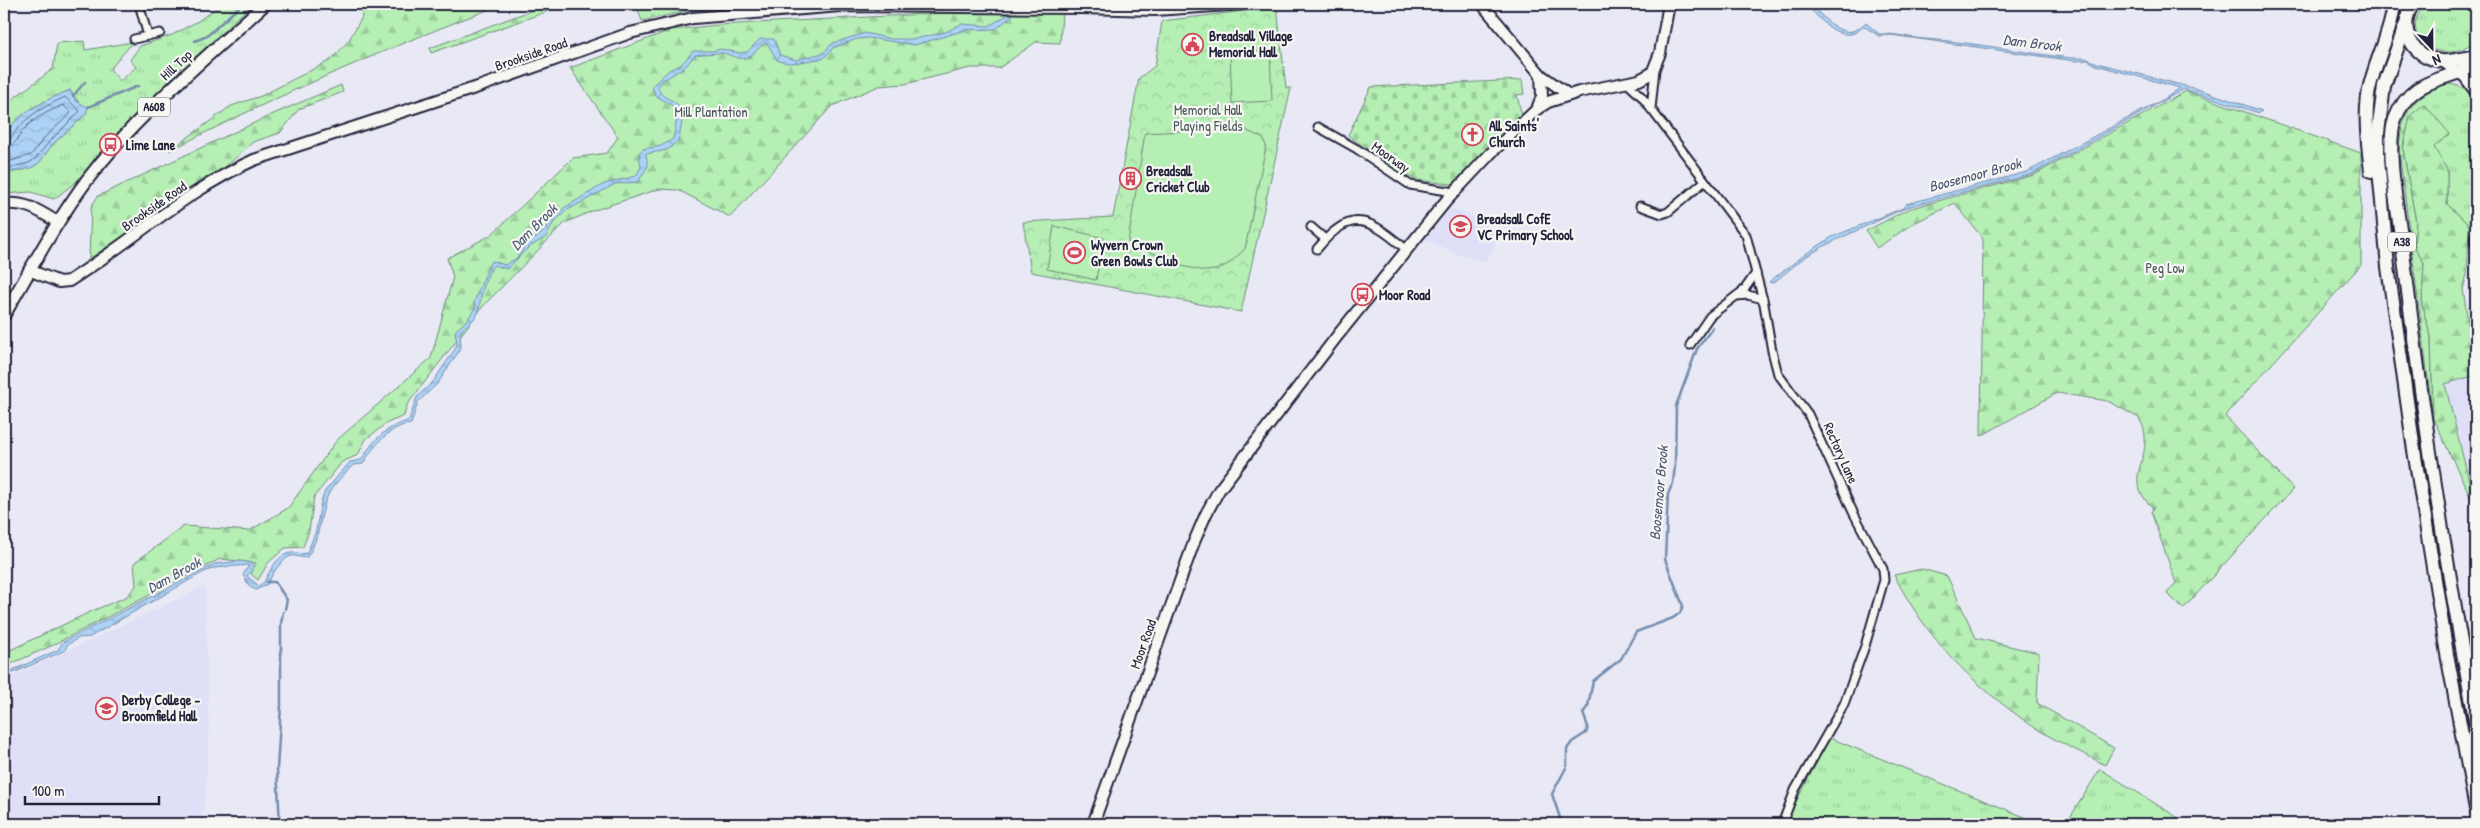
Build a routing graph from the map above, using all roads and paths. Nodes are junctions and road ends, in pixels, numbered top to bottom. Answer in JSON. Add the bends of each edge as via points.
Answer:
{"nodes":[{"id":1,"x":138,"y":4,"type":"edge"},
{"id":2,"x":264,"y":4,"type":"edge"},
{"id":3,"x":1244,"y":4,"type":"edge"},
{"id":4,"x":1482,"y":4,"type":"edge"},
{"id":5,"x":1669,"y":4,"type":"edge"},
{"id":6,"x":2394,"y":4,"type":"edge"},
{"id":7,"x":2407,"y":4,"type":"edge"},
{"id":8,"x":2413,"y":4,"type":"edge"},
{"id":9,"x":1087,"y":6,"type":"edge"},
{"id":10,"x":2406,"y":22,"type":"junction"},
{"id":11,"x":160,"y":33,"type":"dead end"},
{"id":12,"x":148,"y":36,"type":"junction"},
{"id":13,"x":134,"y":39,"type":"dead end"},
{"id":14,"x":2476,"y":56,"type":"edge"},
{"id":15,"x":2442,"y":61,"type":"junction"},
{"id":16,"x":2476,"y":64,"type":"edge"},
{"id":17,"x":1655,"y":67,"type":"junction"},
{"id":18,"x":2459,"y":72,"type":"junction"},
{"id":19,"x":1542,"y":75,"type":"junction"},
{"id":20,"x":1626,"y":83,"type":"junction"},
{"id":21,"x":2476,"y":92,"type":"edge"},
{"id":22,"x":1569,"y":95,"type":"junction"},
{"id":23,"x":1651,"y":109,"type":"junction"},
{"id":24,"x":1536,"y":110,"type":"junction"},
{"id":25,"x":1318,"y":127,"type":"dead end"},
{"id":26,"x":1705,"y":181,"type":"junction"},
{"id":27,"x":1454,"y":192,"type":"junction"},
{"id":28,"x":4,"y":204,"type":"edge"},
{"id":29,"x":1640,"y":206,"type":"dead end"},
{"id":30,"x":57,"y":222,"type":"junction"},
{"id":31,"x":1311,"y":227,"type":"dead end"},
{"id":32,"x":2476,"y":237,"type":"edge"},
{"id":33,"x":1325,"y":239,"type":"junction"},
{"id":34,"x":2476,"y":243,"type":"edge"},
{"id":35,"x":1317,"y":249,"type":"dead end"},
{"id":36,"x":1407,"y":250,"type":"junction"},
{"id":37,"x":2388,"y":267,"type":"junction"},
{"id":38,"x":29,"y":270,"type":"junction"},
{"id":39,"x":1756,"y":273,"type":"junction"},
{"id":40,"x":1736,"y":296,"type":"junction"},
{"id":41,"x":1763,"y":299,"type":"junction"},
{"id":42,"x":4,"y":315,"type":"edge"},
{"id":43,"x":1690,"y":345,"type":"dead end"},
{"id":44,"x":2476,"y":724,"type":"edge"},
{"id":45,"x":2476,"y":809,"type":"edge"},
{"id":46,"x":1093,"y":824,"type":"edge"},
{"id":47,"x":1782,"y":824,"type":"edge"}],
"edges":[{"from":1,"to":12,"type":"street"},
{"from":2,"to":30,"type":"main road","name":"Hill Top","number":"A608","via":[[123,138]]},
{"from":3,"to":9,"type":"street","name":"Brookside Road","via":[[1155,10]]},
{"from":4,"to":19,"type":"street"},
{"from":5,"to":17,"type":"street"},
{"from":6,"to":37,"type":"highway","via":[[2367,103],[2375,211]]},
{"from":7,"to":10,"type":"highway"},
{"from":8,"to":10,"type":"highway","number":"A38"},
{"from":9,"to":38,"type":"street","name":"Brookside Road","via":[[840,6],[693,18],[650,27],[254,160],[229,172],[69,281],[59,282]]},
{"from":10,"to":15,"type":"highway","via":[[2411,42],[2418,50],[2429,58]]},
{"from":10,"to":37,"type":"highway","number":"A38","via":[[2384,86],[2378,133]]},
{"from":11,"to":12,"type":"street"},
{"from":12,"to":13,"type":"street"},
{"from":14,"to":15,"type":"highway"},
{"from":15,"to":18,"type":"street"},
{"from":16,"to":18,"type":"highway","number":"A38"},
{"from":17,"to":20,"type":"street","via":[[1647,77]]},
{"from":17,"to":23,"type":"street"},
{"from":18,"to":21,"type":"street"},
{"from":18,"to":44,"type":"highway","number":"A38","via":[[2433,80],[2413,92],[2397,115],[2391,140],[2429,448]]},
{"from":19,"to":22,"type":"street"},
{"from":19,"to":24,"type":"street","via":[[1542,96]]},
{"from":20,"to":22,"type":"street","name":"Moor Road"},
{"from":20,"to":23,"type":"street","name":"Rectory Lane"},
{"from":22,"to":24,"type":"street","name":"Moor Road"},
{"from":23,"to":26,"type":"street","name":"Rectory Lane"},
{"from":24,"to":27,"type":"street","name":"Moor Road"},
{"from":25,"to":27,"type":"street","name":"Moorway","via":[[1357,148],[1410,185]]},
{"from":26,"to":29,"type":"street","via":[[1668,212],[1662,214]]},
{"from":26,"to":39,"type":"street","name":"Rectory Lane","via":[[1746,235]]},
{"from":27,"to":36,"type":"street","name":"Moor Road"},
{"from":28,"to":30,"type":"street","via":[[31,206]]},
{"from":30,"to":38,"type":"main road","number":"A608"},
{"from":31,"to":33,"type":"street"},
{"from":32,"to":34,"type":"street"},
{"from":33,"to":35,"type":"street"},
{"from":33,"to":36,"type":"street","via":[[1345,224],[1366,222],[1377,226]]},
{"from":36,"to":46,"type":"street","name":"Moor Road","via":[[1219,490],[1206,514]]},
{"from":37,"to":45,"type":"highway","number":"A38","via":[[2415,460]]},
{"from":38,"to":42,"type":"main road","number":"A608"},
{"from":39,"to":40,"type":"street"},
{"from":39,"to":41,"type":"street","name":"Rectory Lane"},
{"from":40,"to":41,"type":"street"},
{"from":40,"to":43,"type":"street","via":[[1710,316]]},
{"from":41,"to":47,"type":"street","name":"Rectory Lane","via":[[1778,374],[1808,414],[1853,512],[1884,569],[1884,580],[1844,704],[1795,790]]}]}
